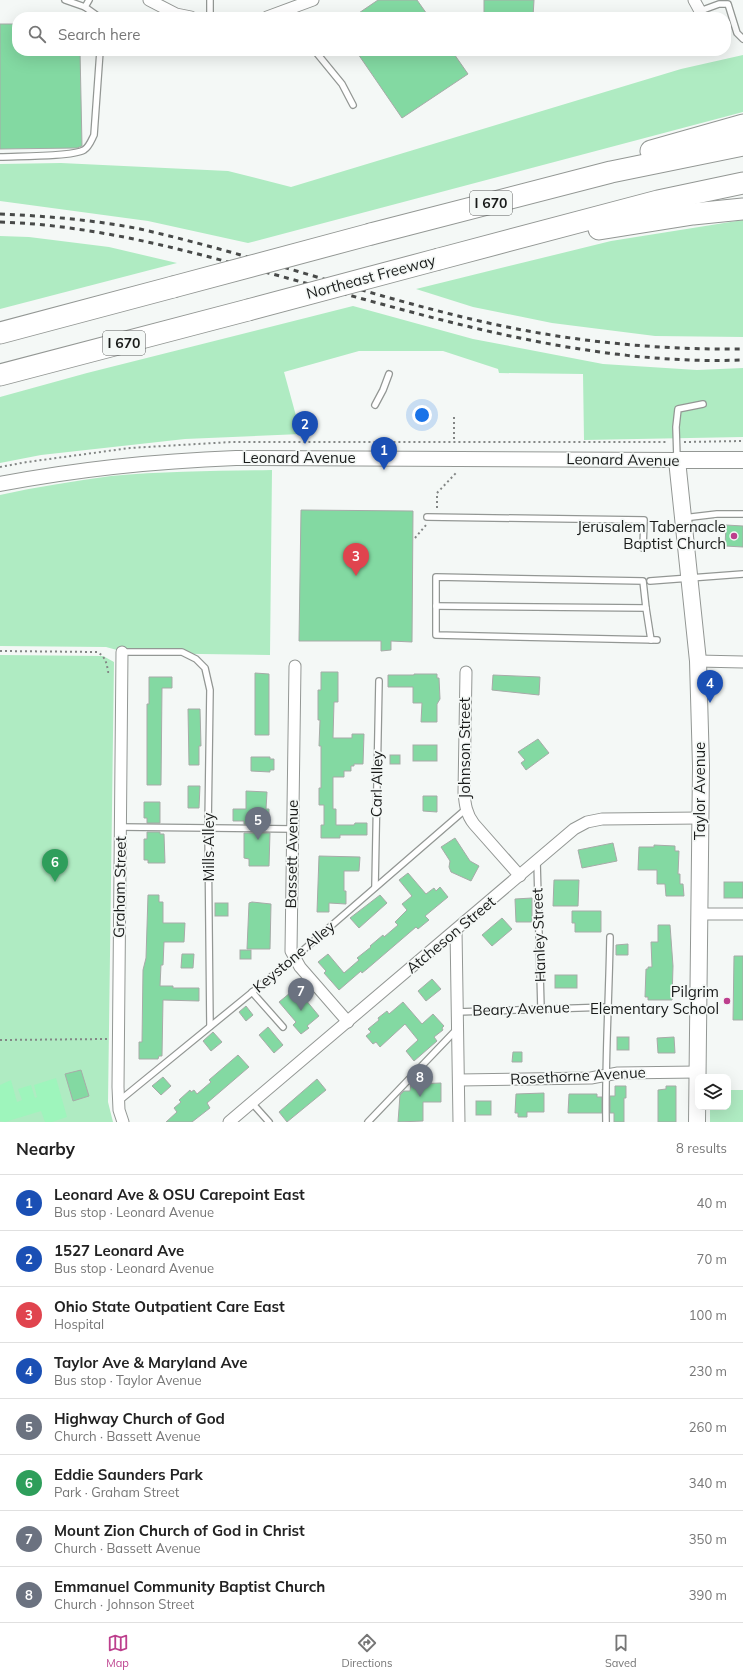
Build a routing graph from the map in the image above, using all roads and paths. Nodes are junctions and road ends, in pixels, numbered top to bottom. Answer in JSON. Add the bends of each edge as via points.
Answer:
{"nodes":[{"id":1,"x":65,"y":0,"type":"edge"},
{"id":2,"x":89,"y":0,"type":"edge"},
{"id":3,"x":149,"y":0,"type":"edge"},
{"id":4,"x":210,"y":0,"type":"edge"},
{"id":5,"x":313,"y":0,"type":"edge"},
{"id":6,"x":694,"y":0,"type":"edge"},
{"id":7,"x":85,"y":7,"type":"junction"},
{"id":8,"x":287,"y":9,"type":"edge"},
{"id":9,"x":700,"y":11,"type":"joint"},
{"id":10,"x":92,"y":12,"type":"edge"},
{"id":11,"x":172,"y":12,"type":"edge"},
{"id":12,"x":210,"y":12,"type":"edge"},
{"id":13,"x":730,"y":12,"type":"edge"},
{"id":14,"x":731,"y":14,"type":"edge"},
{"id":15,"x":743,"y":38,"type":"edge"},
{"id":16,"x":100,"y":56,"type":"edge"},
{"id":17,"x":319,"y":56,"type":"edge"},
{"id":18,"x":353,"y":105,"type":"dead end"},
{"id":19,"x":743,"y":125,"type":"edge"},
{"id":20,"x":743,"y":145,"type":"edge"},
{"id":21,"x":0,"y":157,"type":"edge"},
{"id":22,"x":611,"y":172,"type":"junction"},
{"id":23,"x":743,"y":183,"type":"edge"},
{"id":24,"x":743,"y":209,"type":"edge"},
{"id":25,"x":439,"y":259,"type":"junction"},
{"id":26,"x":0,"y":333,"type":"edge"},
{"id":27,"x":389,"y":374,"type":"dead end"},
{"id":28,"x":0,"y":375,"type":"edge"},
{"id":29,"x":703,"y":404,"type":"dead end"},
{"id":30,"x":375,"y":405,"type":"dead end"},
{"id":31,"x":454,"y":417,"type":"dead end"},
{"id":32,"x":454,"y":442,"type":"dead end"},
{"id":33,"x":677,"y":460,"type":"junction"},
{"id":34,"x":743,"y":460,"type":"edge"},
{"id":35,"x":456,"y":473,"type":"dead end"},
{"id":36,"x":0,"y":484,"type":"edge"},
{"id":37,"x":743,"y":514,"type":"edge"},
{"id":38,"x":430,"y":517,"type":"junction"},
{"id":39,"x":683,"y":518,"type":"junction"},
{"id":40,"x":415,"y":538,"type":"dead end"},
{"id":41,"x":643,"y":548,"type":"dead end"},
{"id":42,"x":743,"y":574,"type":"edge"},
{"id":43,"x":689,"y":578,"type":"junction"},
{"id":44,"x":650,"y":581,"type":"dead end"},
{"id":45,"x":436,"y":606,"type":"junction"},
{"id":46,"x":646,"y":608,"type":"junction"},
{"id":47,"x":0,"y":651,"type":"edge"},
{"id":48,"x":122,"y":652,"type":"joint"},
{"id":49,"x":698,"y":661,"type":"junction"},
{"id":50,"x":743,"y":662,"type":"edge"},
{"id":51,"x":295,"y":666,"type":"dead end"},
{"id":52,"x":122,"y":672,"type":"junction"},
{"id":53,"x":466,"y":672,"type":"dead end"},
{"id":54,"x":379,"y":681,"type":"dead end"},
{"id":55,"x":466,"y":809,"type":"junction"},
{"id":56,"x":700,"y":818,"type":"junction"},
{"id":57,"x":120,"y":827,"type":"junction"},
{"id":58,"x":208,"y":828,"type":"junction"},
{"id":59,"x":292,"y":829,"type":"junction"},
{"id":60,"x":537,"y":861,"type":"junction"},
{"id":61,"x":520,"y":876,"type":"junction"},
{"id":62,"x":375,"y":887,"type":"junction"},
{"id":63,"x":699,"y":914,"type":"junction"},
{"id":64,"x":743,"y":914,"type":"edge"},
{"id":65,"x":456,"y":930,"type":"junction"},
{"id":66,"x":610,"y":937,"type":"dead end"},
{"id":67,"x":294,"y":958,"type":"junction"},
{"id":68,"x":252,"y":992,"type":"junction"},
{"id":69,"x":609,"y":1007,"type":"junction"},
{"id":70,"x":541,"y":1009,"type":"junction"},
{"id":71,"x":457,"y":1012,"type":"junction"},
{"id":72,"x":348,"y":1022,"type":"junction"},
{"id":73,"x":210,"y":1026,"type":"junction"},
{"id":74,"x":283,"y":1026,"type":"dead end"},
{"id":75,"x":457,"y":1028,"type":"junction"},
{"id":76,"x":118,"y":1039,"type":"junction"},
{"id":77,"x":0,"y":1040,"type":"edge"},
{"id":78,"x":698,"y":1072,"type":"junction"},
{"id":79,"x":605,"y":1075,"type":"junction"},
{"id":80,"x":459,"y":1080,"type":"junction"},
{"id":81,"x":119,"y":1101,"type":"junction"},
{"id":82,"x":252,"y":1102,"type":"junction"},
{"id":83,"x":123,"y":1122,"type":"edge"},
{"id":84,"x":229,"y":1122,"type":"edge"},
{"id":85,"x":269,"y":1122,"type":"edge"},
{"id":86,"x":368,"y":1122,"type":"edge"},
{"id":87,"x":459,"y":1122,"type":"edge"},
{"id":88,"x":606,"y":1122,"type":"edge"},
{"id":89,"x":697,"y":1122,"type":"edge"}],
"edges":[{"from":1,"to":7,"type":"lane"},
{"from":2,"to":7,"type":"lane"},
{"from":3,"to":11,"type":"street"},
{"from":4,"to":12,"type":"lane"},
{"from":5,"to":8,"type":"street"},
{"from":6,"to":9,"type":"street"},
{"from":7,"to":10,"type":"lane"},
{"from":9,"to":13,"type":"lane","via":[[719,4],[728,4]]},
{"from":14,"to":15,"type":"lane","via":[[737,33]]},
{"from":16,"to":21,"type":"lane","via":[[94,135],[88,148],[69,154]]},
{"from":17,"to":18,"type":"lane","via":[[342,84]]},
{"from":19,"to":22,"type":"highway","via":[[656,148]]},
{"from":20,"to":22,"type":"highway","number":"I 670"},
{"from":22,"to":26,"type":"highway","number":"I 670","bridge":true},
{"from":23,"to":25,"type":"highway","name":"Northeast Freeway","number":"I 670","via":[[658,201]]},
{"from":24,"to":25,"type":"highway","via":[[610,227]]},
{"from":25,"to":28,"type":"highway","name":"Northeast Freeway","number":"I 670","bridge":true},
{"from":27,"to":30,"type":"lane"},
{"from":29,"to":33,"type":"lane","via":[[678,409]]},
{"from":31,"to":32,"type":"path"},
{"from":33,"to":34,"type":"main road","name":"Leonard Avenue"},
{"from":33,"to":36,"type":"street","name":"Leonard Avenue","via":[[236,458],[186,460],[99,469]]},
{"from":33,"to":39,"type":"main road","name":"Taylor Avenue"},
{"from":35,"to":38,"type":"path","via":[[437,493],[437,512]]},
{"from":37,"to":39,"type":"lane"},
{"from":38,"to":40,"type":"path"},
{"from":38,"to":41,"type":"lane","via":[[644,520]]},
{"from":39,"to":43,"type":"main road","name":"Taylor Avenue"},
{"from":42,"to":43,"type":"lane"},
{"from":43,"to":44,"type":"lane"},
{"from":43,"to":49,"type":"main road","name":"Taylor Avenue"},
{"from":45,"to":46,"type":"lane"},
{"from":45,"to":46,"type":"lane","via":[[436,577],[642,581]]},
{"from":45,"to":46,"type":"lane","via":[[436,635],[654,640]]},
{"from":47,"to":52,"type":"path","via":[[97,652],[108,664],[108,672]]},
{"from":48,"to":52,"type":"street","name":"Graham Street"},
{"from":48,"to":58,"type":"lane","name":"Mills Alley","via":[[182,652],[196,658],[205,668],[210,690]]},
{"from":49,"to":50,"type":"street"},
{"from":49,"to":56,"type":"main road","name":"Taylor Avenue"},
{"from":51,"to":59,"type":"street","name":"Bassett Avenue"},
{"from":52,"to":57,"type":"street","name":"Graham Street"},
{"from":53,"to":55,"type":"street","name":"Johnson Street"},
{"from":54,"to":62,"type":"lane","name":"Carl Alley"},
{"from":55,"to":61,"type":"street","name":"Johnson Street","via":[[468,817]]},
{"from":55,"to":62,"type":"lane","name":"Keystone Alley"},
{"from":56,"to":60,"type":"street","name":"Atcheson Street","via":[[602,819],[587,822]]},
{"from":56,"to":63,"type":"main road","name":"Taylor Avenue"},
{"from":57,"to":58,"type":"lane"},
{"from":57,"to":76,"type":"street","name":"Graham Street"},
{"from":58,"to":59,"type":"lane"},
{"from":58,"to":73,"type":"lane","name":"Mills Alley"},
{"from":59,"to":67,"type":"street","name":"Bassett Avenue","via":[[291,951]]},
{"from":60,"to":61,"type":"street","name":"Atcheson Street"},
{"from":60,"to":70,"type":"lane","name":"Hanley Street"},
{"from":61,"to":65,"type":"street","name":"Atcheson Street"},
{"from":62,"to":67,"type":"lane","name":"Keystone Alley"},
{"from":63,"to":64,"type":"street"},
{"from":63,"to":78,"type":"main road","name":"Taylor Avenue"},
{"from":65,"to":71,"type":"street"},
{"from":65,"to":72,"type":"street","name":"Atcheson Street"},
{"from":66,"to":69,"type":"lane"},
{"from":67,"to":68,"type":"lane","name":"Keystone Alley"},
{"from":67,"to":72,"type":"street"},
{"from":68,"to":73,"type":"lane","name":"Keystone Alley"},
{"from":68,"to":74,"type":"lane"},
{"from":69,"to":70,"type":"lane","name":"Beary Avenue"},
{"from":69,"to":79,"type":"lane"},
{"from":70,"to":71,"type":"lane","name":"Beary Avenue"},
{"from":71,"to":75,"type":"street"},
{"from":72,"to":82,"type":"street","name":"Atcheson Street"},
{"from":73,"to":81,"type":"lane","name":"Keystone Alley"},
{"from":75,"to":80,"type":"street"},
{"from":75,"to":86,"type":"lane"},
{"from":76,"to":77,"type":"path"},
{"from":76,"to":81,"type":"street","name":"Graham Street"},
{"from":78,"to":79,"type":"street","name":"Rosethorne Avenue"},
{"from":78,"to":89,"type":"main road","name":"Taylor Avenue"},
{"from":79,"to":80,"type":"street","name":"Rosethorne Avenue","via":[[591,1078]]},
{"from":79,"to":88,"type":"lane"},
{"from":80,"to":87,"type":"street"},
{"from":81,"to":83,"type":"street","name":"Graham Street"},
{"from":82,"to":84,"type":"street","name":"Atcheson Street"},
{"from":82,"to":85,"type":"lane"}]}
